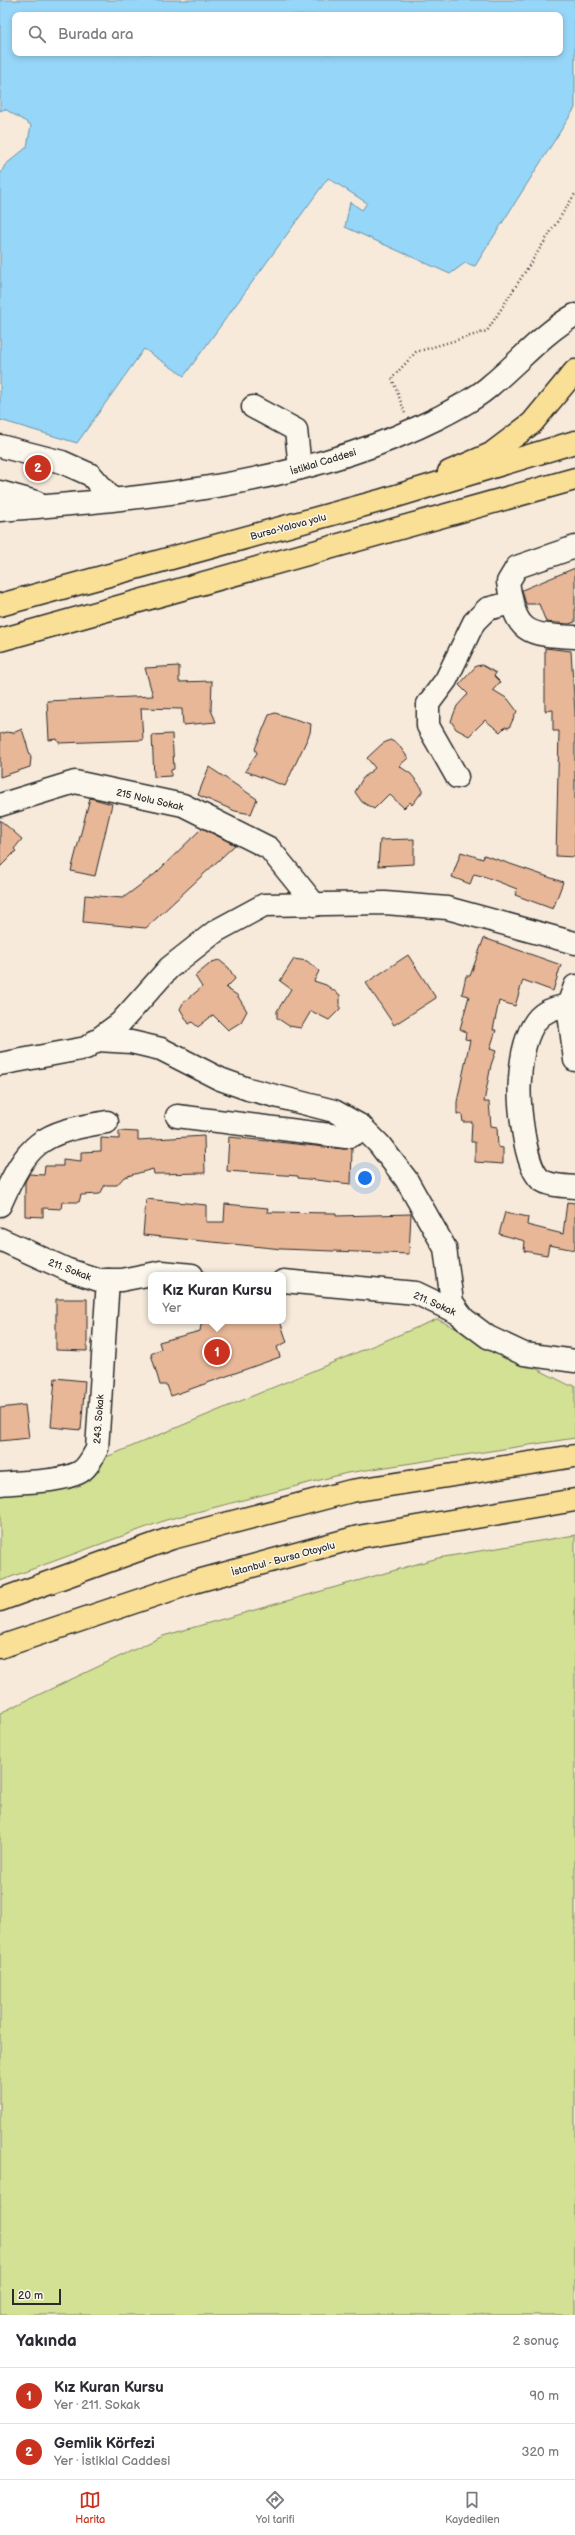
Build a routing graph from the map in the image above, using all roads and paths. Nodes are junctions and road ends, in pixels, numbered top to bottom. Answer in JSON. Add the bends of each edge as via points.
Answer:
{"nodes":[{"id":1,"x":575,"y":194,"type":"edge"},
{"id":2,"x":570,"y":321,"type":"edge"},
{"id":3,"x":575,"y":371,"type":"edge"},
{"id":4,"x":253,"y":407,"type":"dead end"},
{"id":5,"x":411,"y":430,"type":"junction"},
{"id":6,"x":575,"y":442,"type":"edge"},
{"id":7,"x":0,"y":446,"type":"edge"},
{"id":8,"x":300,"y":468,"type":"junction"},
{"id":9,"x":575,"y":479,"type":"edge"},
{"id":10,"x":575,"y":486,"type":"edge"},
{"id":11,"x":0,"y":492,"type":"edge"},
{"id":12,"x":518,"y":494,"type":"junction"},
{"id":13,"x":111,"y":498,"type":"junction"},
{"id":14,"x":383,"y":500,"type":"junction"},
{"id":15,"x":48,"y":506,"type":"junction"},
{"id":16,"x":0,"y":510,"type":"edge"},
{"id":17,"x":575,"y":547,"type":"edge"},
{"id":18,"x":511,"y":603,"type":"junction"},
{"id":19,"x":0,"y":605,"type":"edge"},
{"id":20,"x":575,"y":637,"type":"edge"},
{"id":21,"x":0,"y":640,"type":"edge"},
{"id":22,"x":457,"y":777,"type":"dead end"},
{"id":23,"x":0,"y":805,"type":"edge"},
{"id":24,"x":315,"y":905,"type":"junction"},
{"id":25,"x":575,"y":943,"type":"edge"},
{"id":26,"x":572,"y":996,"type":"edge"},
{"id":27,"x":97,"y":1040,"type":"junction"},
{"id":28,"x":575,"y":1060,"type":"edge"},
{"id":29,"x":0,"y":1064,"type":"edge"},
{"id":30,"x":177,"y":1116,"type":"dead end"},
{"id":31,"x":108,"y":1122,"type":"dead end"},
{"id":32,"x":361,"y":1126,"type":"junction"},
{"id":33,"x":575,"y":1187,"type":"edge"},
{"id":34,"x":0,"y":1205,"type":"edge"},
{"id":35,"x":0,"y":1239,"type":"edge"},
{"id":36,"x":148,"y":1274,"type":"edge"},
{"id":37,"x":108,"y":1280,"type":"junction"},
{"id":38,"x":286,"y":1281,"type":"edge"},
{"id":39,"x":460,"y":1314,"type":"junction"},
{"id":40,"x":575,"y":1362,"type":"edge"},
{"id":41,"x":575,"y":1456,"type":"edge"},
{"id":42,"x":0,"y":1484,"type":"edge"},
{"id":43,"x":575,"y":1500,"type":"edge"},
{"id":44,"x":194,"y":1582,"type":"junction"},
{"id":45,"x":0,"y":1600,"type":"edge"},
{"id":46,"x":0,"y":1648,"type":"edge"},
{"id":47,"x":0,"y":1661,"type":"edge"}],
"edges":[{"from":1,"to":5,"type":"path","via":[[487,331],[416,352],[392,378]]},
{"from":2,"to":5,"type":"street","name":"İstiklal Caddesi","via":[[490,386],[439,418]]},
{"from":3,"to":14,"type":"main road","via":[[532,423],[491,454]]},
{"from":4,"to":8,"type":"street","via":[[296,430]]},
{"from":5,"to":8,"type":"street","name":"İstiklal Caddesi","via":[[378,444]]},
{"from":6,"to":14,"type":"main road","name":"Bursa-Yalova yolu"},
{"from":7,"to":13,"type":"street","via":[[62,462],[91,475]]},
{"from":8,"to":13,"type":"street","name":"İstiklal Caddesi","via":[[276,475]]},
{"from":9,"to":12,"type":"main road"},
{"from":10,"to":12,"type":"main road"},
{"from":11,"to":15,"type":"street"},
{"from":12,"to":21,"type":"main road"},
{"from":13,"to":15,"type":"street","name":"İstiklal Caddesi"},
{"from":14,"to":19,"type":"main road","name":"Bursa-Yalova yolu"},
{"from":15,"to":16,"type":"street","name":"İstiklal Caddesi"},
{"from":17,"to":18,"type":"street","via":[[517,567],[508,582]]},
{"from":18,"to":20,"type":"street","via":[[517,620],[532,632]]},
{"from":18,"to":22,"type":"street","via":[[487,610],[474,622],[446,680],[428,704],[428,726]]},
{"from":23,"to":24,"type":"street","name":"215 Nolu Sokak","via":[[75,782],[183,805],[269,848]]},
{"from":24,"to":25,"type":"street","via":[[385,903],[447,908]]},
{"from":24,"to":27,"type":"street","via":[[264,905],[216,931],[169,968],[120,1023]]},
{"from":26,"to":28,"type":"street"},
{"from":26,"to":33,"type":"street","via":[[546,1011],[536,1021],[527,1041],[519,1081],[522,1120],[533,1171],[541,1180]]},
{"from":27,"to":29,"type":"street","via":[[86,1048]]},
{"from":27,"to":32,"type":"street","via":[[131,1042],[161,1049],[220,1079],[248,1089],[334,1111]]},
{"from":30,"to":32,"type":"street","via":[[341,1137],[354,1134]]},
{"from":31,"to":34,"type":"street","via":[[65,1130],[42,1141],[17,1168]]},
{"from":32,"to":39,"type":"street","via":[[379,1144],[406,1180],[445,1248],[452,1302]]},
{"from":35,"to":37,"type":"street","name":"211. Sokak","via":[[68,1270],[99,1280]]},
{"from":36,"to":37,"type":"street","name":"211. Sokak"},
{"from":37,"to":42,"type":"street","name":"243. Sokak","via":[[96,1449],[89,1464],[78,1473],[57,1478]]},
{"from":38,"to":39,"type":"street","name":"211. Sokak","via":[[416,1293]]},
{"from":39,"to":40,"type":"street","name":"211. Sokak","via":[[488,1337],[524,1354]]},
{"from":41,"to":45,"type":"main road","via":[[351,1491],[172,1538]]},
{"from":43,"to":44,"type":"main road","name":"İstanbul - Bursa Otoyolu","via":[[358,1537]]},
{"from":44,"to":46,"type":"main road","name":"İstanbul - Bursa Otoyolu"},
{"from":44,"to":47,"type":"main road"}]}
